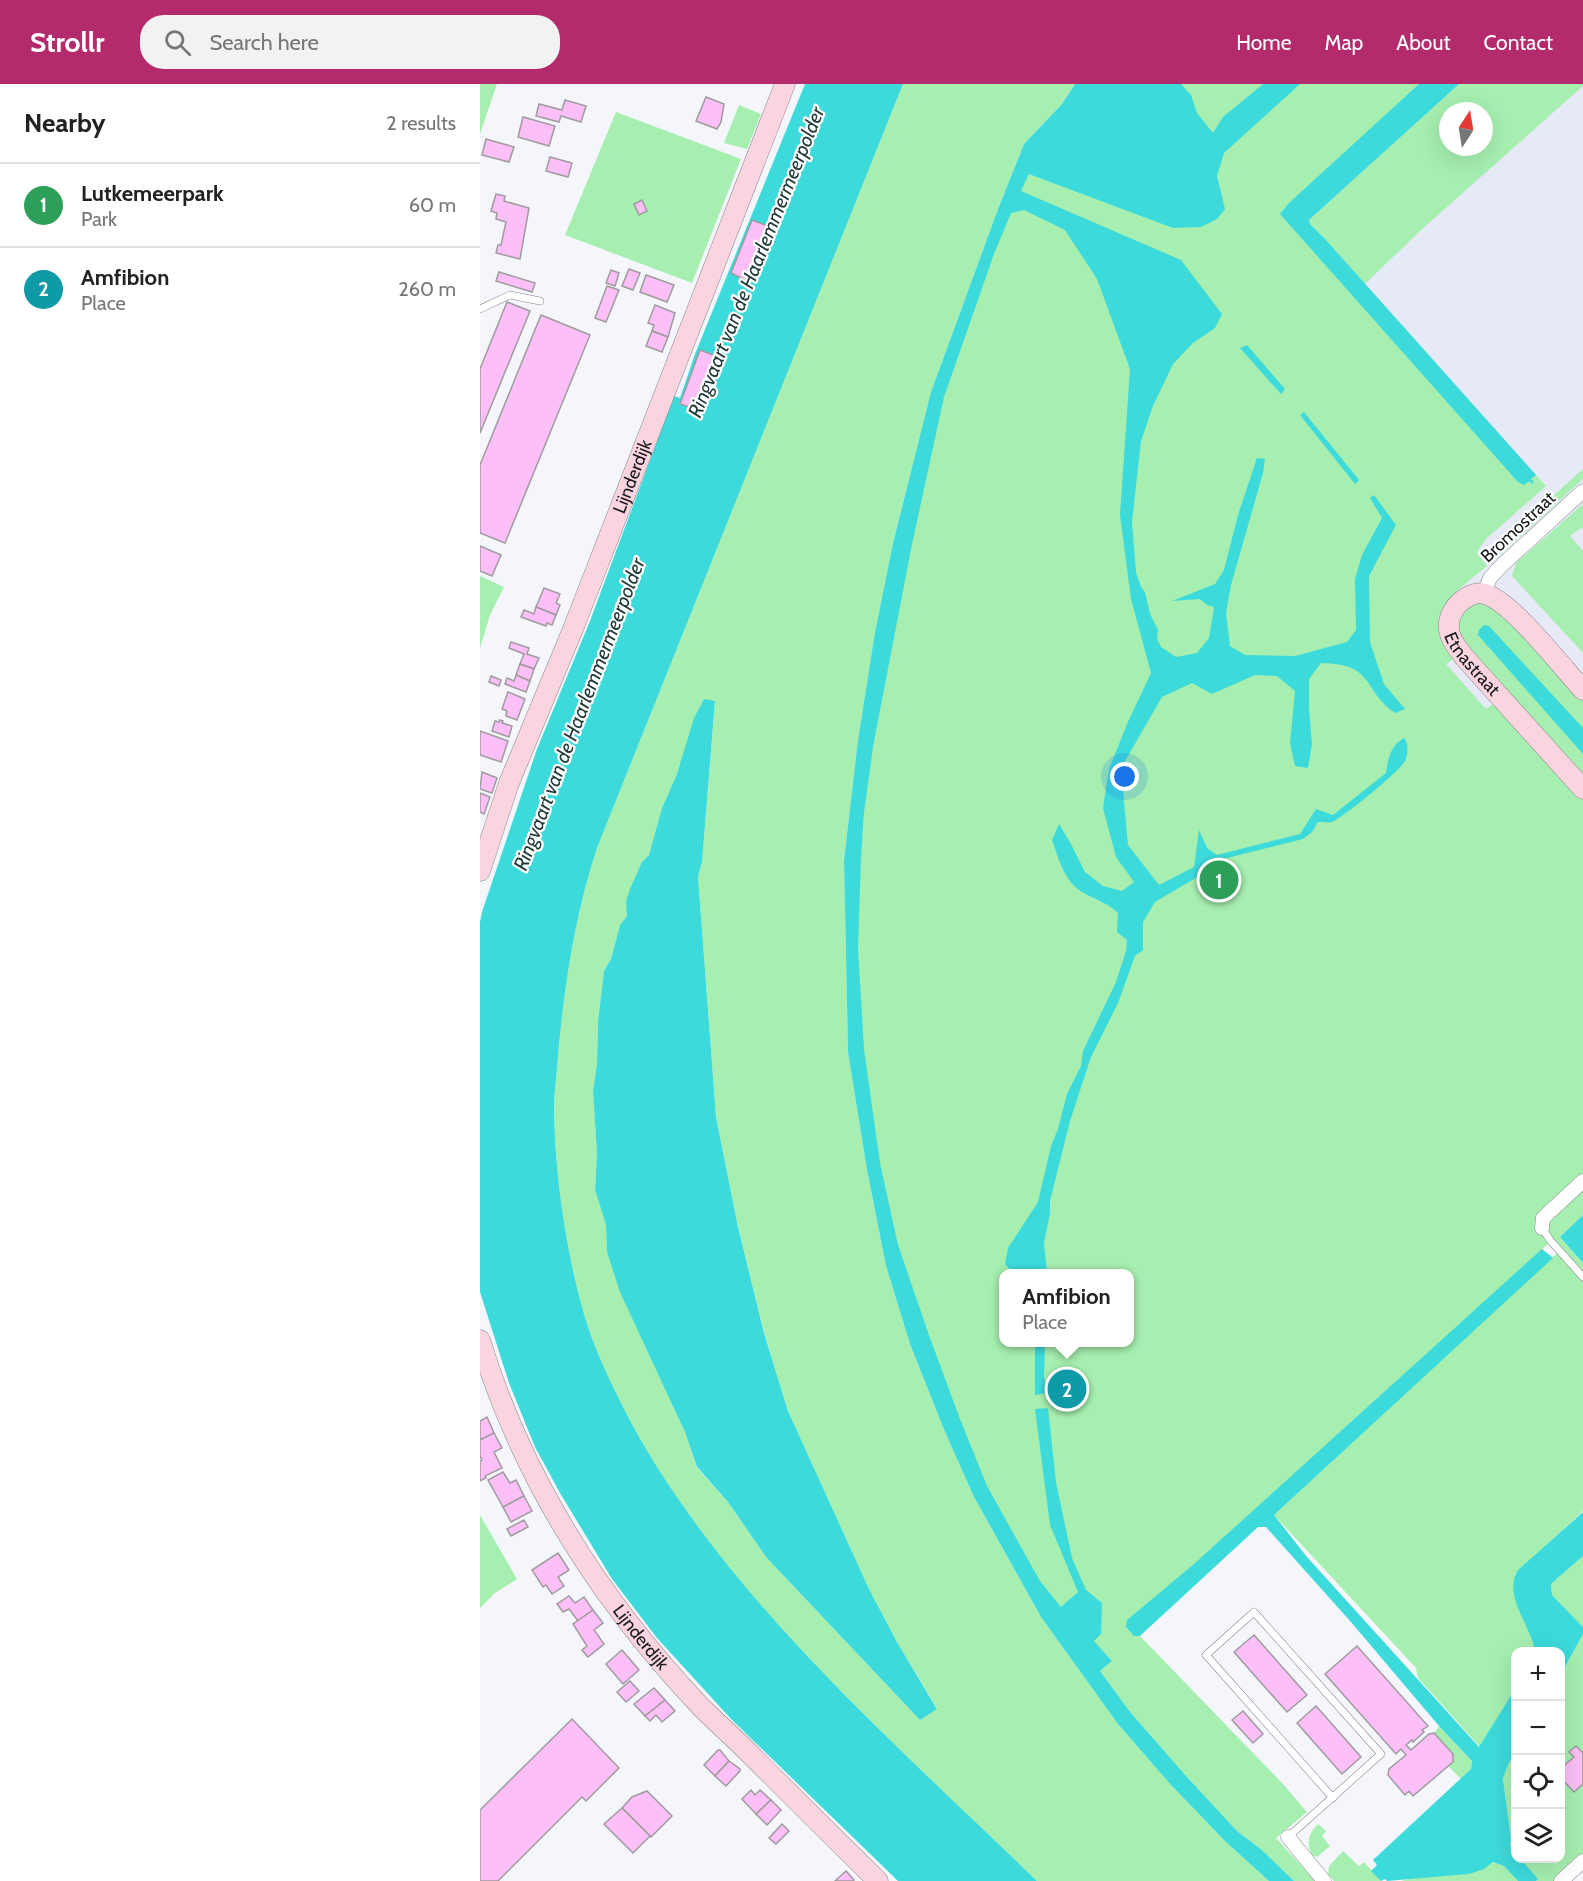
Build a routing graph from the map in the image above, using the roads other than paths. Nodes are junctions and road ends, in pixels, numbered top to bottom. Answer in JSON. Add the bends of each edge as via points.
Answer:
{"nodes":[{"id":1,"x":785,"y":84,"type":"edge"},
{"id":2,"x":540,"y":301,"type":"dead end"},
{"id":3,"x":480,"y":310,"type":"edge"},
{"id":4,"x":1583,"y":491,"type":"edge"},
{"id":5,"x":1484,"y":593,"type":"junction"},
{"id":6,"x":1583,"y":690,"type":"edge"},
{"id":7,"x":1583,"y":789,"type":"edge"},
{"id":8,"x":480,"y":871,"type":"edge"},
{"id":9,"x":1583,"y":1181,"type":"edge"},
{"id":10,"x":1542,"y":1228,"type":"joint"},
{"id":11,"x":1583,"y":1277,"type":"edge"},
{"id":12,"x":480,"y":1340,"type":"edge"},
{"id":13,"x":1333,"y":1798,"type":"junction"},
{"id":14,"x":1288,"y":1837,"type":"joint"},
{"id":15,"x":1583,"y":1861,"type":"edge"},
{"id":16,"x":878,"y":1881,"type":"edge"},
{"id":17,"x":1324,"y":1881,"type":"edge"},
{"id":18,"x":1561,"y":1881,"type":"edge"}],
"edges":[{"from":1,"to":8,"type":"street","name":"Lijnderdijk","via":[[509,783]]},
{"from":2,"to":3,"type":"lane","via":[[510,295]]},
{"from":4,"to":5,"type":"street","name":"Bromostraat","via":[[1497,570]]},
{"from":5,"to":6,"type":"street","via":[[1512,611]]},
{"from":5,"to":7,"type":"street","name":"Etnastraat","via":[[1471,596],[1454,609],[1449,637]]},
{"from":9,"to":10,"type":"street","via":[[1543,1218]]},
{"from":10,"to":11,"type":"lane"},
{"from":12,"to":16,"type":"street","name":"Lijnderdijk","via":[[503,1405],[536,1477],[588,1568],[701,1707]]},
{"from":13,"to":13,"type":"lane","via":[[1382,1754],[1254,1612],[1206,1655]]},
{"from":13,"to":14,"type":"lane"},
{"from":14,"to":17,"type":"street"},
{"from":15,"to":18,"type":"street"}]}
